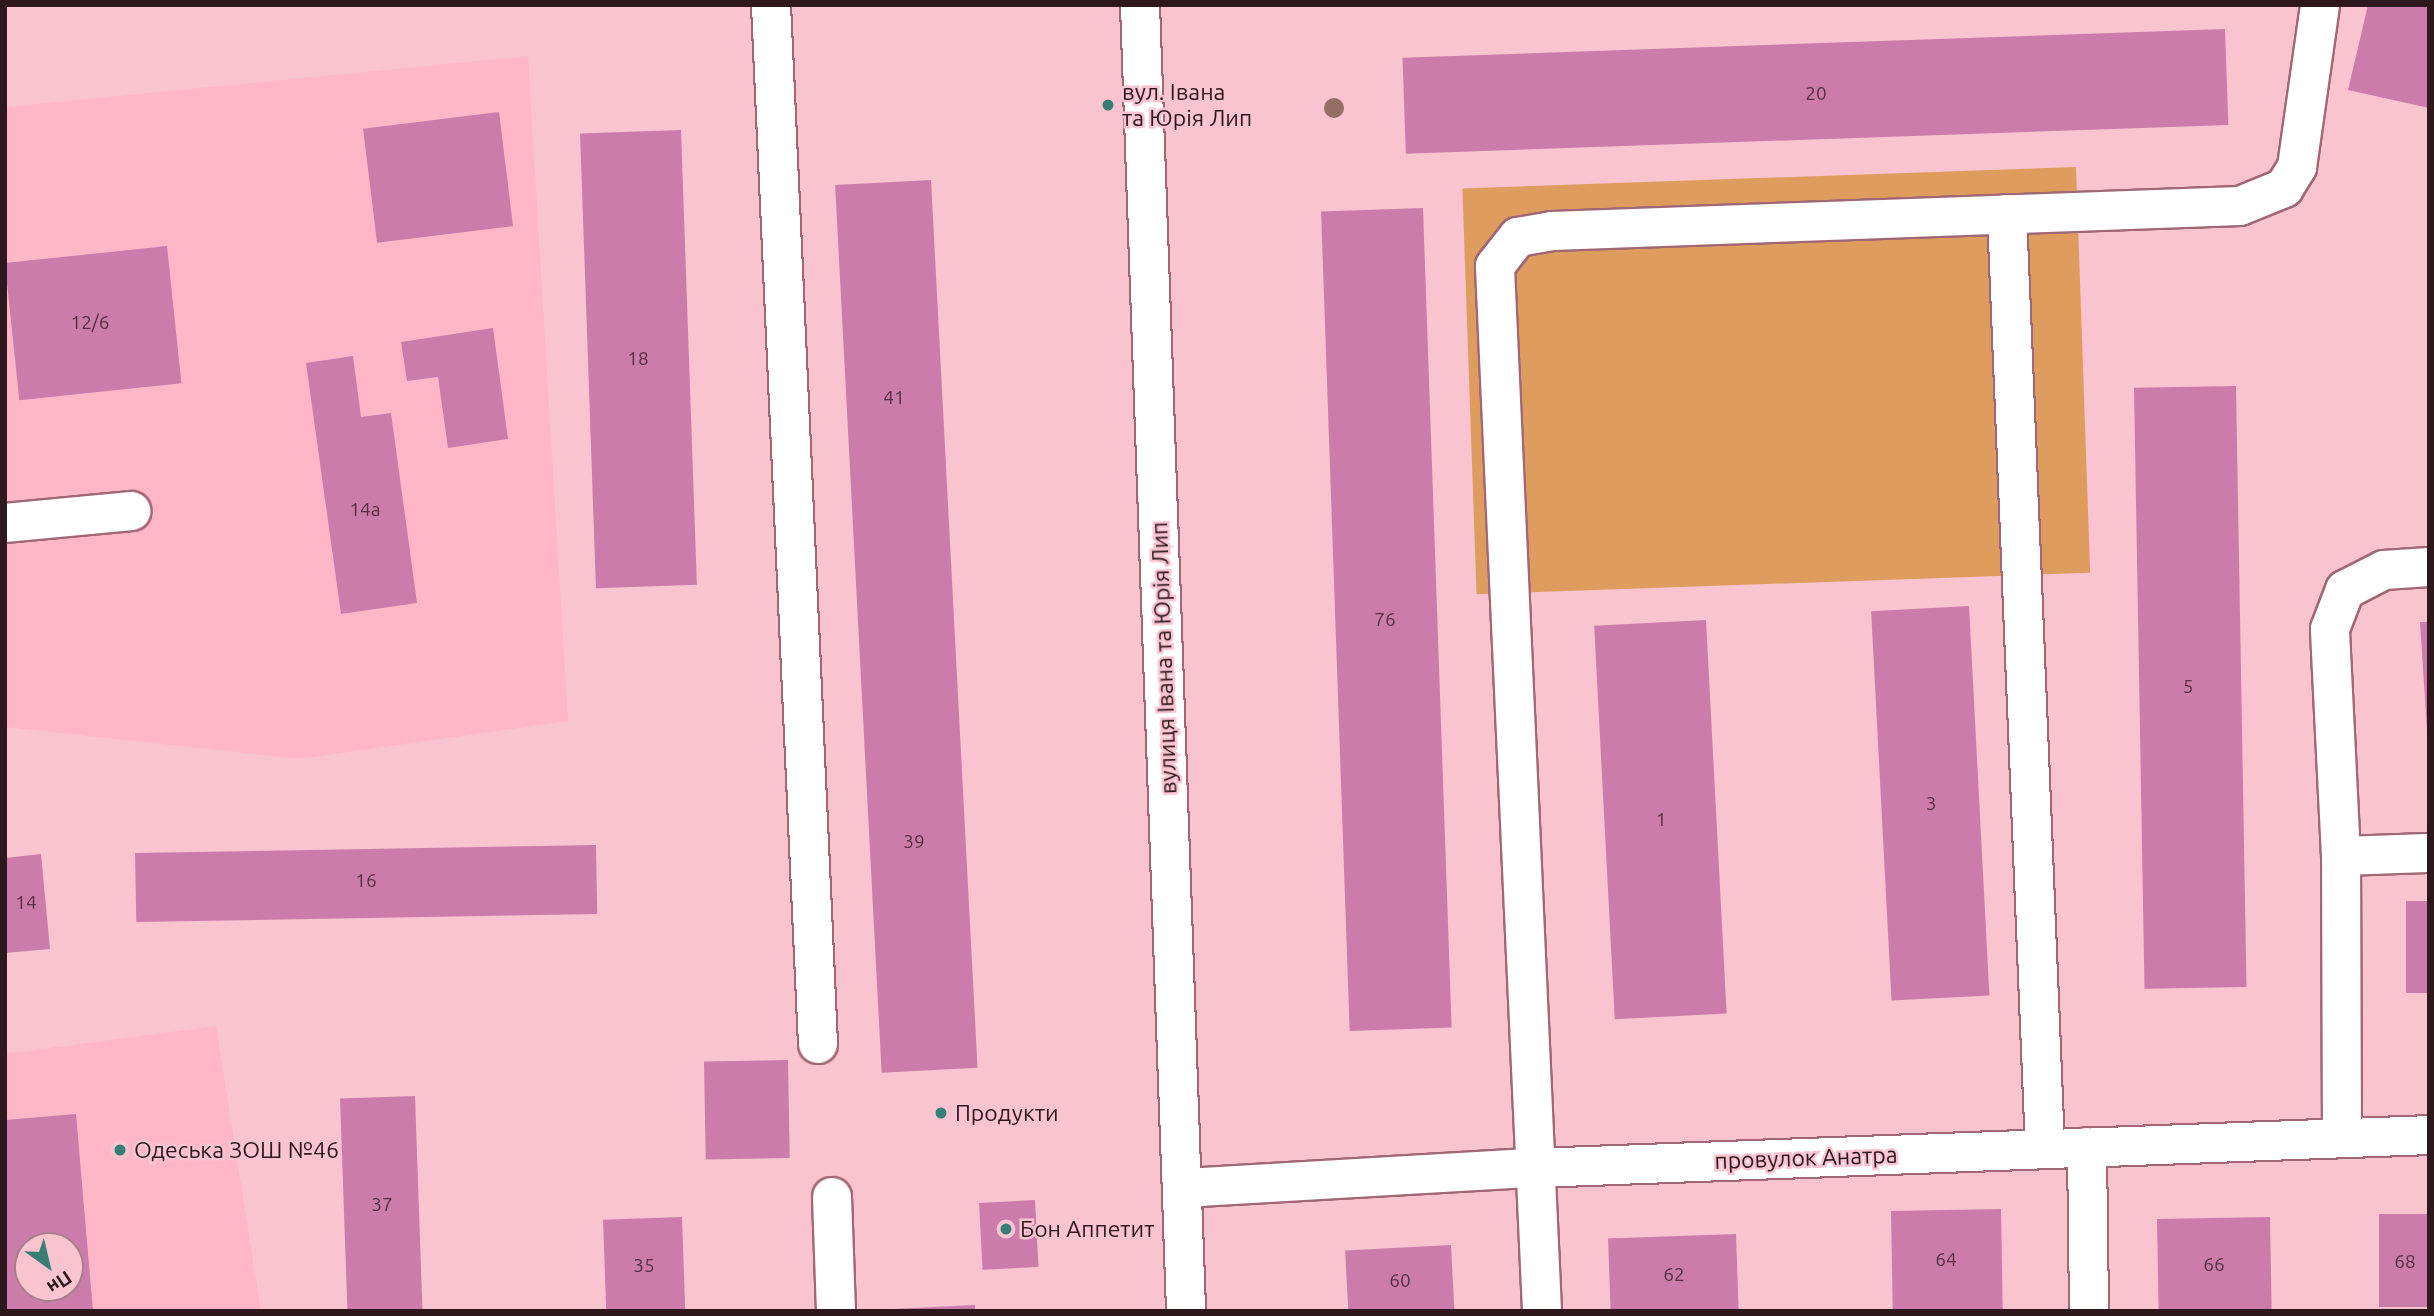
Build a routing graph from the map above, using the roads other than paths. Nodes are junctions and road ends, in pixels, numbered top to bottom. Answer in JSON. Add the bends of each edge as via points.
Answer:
{"nodes":[{"id":1,"x":771,"y":5,"type":"edge"},
{"id":2,"x":1140,"y":5,"type":"edge"},
{"id":3,"x":2320,"y":5,"type":"edge"},
{"id":4,"x":2007,"y":214,"type":"junction"},
{"id":5,"x":131,"y":510,"type":"dead end"},
{"id":6,"x":5,"y":523,"type":"edge"},
{"id":7,"x":2429,"y":567,"type":"edge"},
{"id":8,"x":2429,"y":853,"type":"edge"},
{"id":9,"x":2341,"y":856,"type":"junction"},
{"id":10,"x":818,"y":1044,"type":"dead end"},
{"id":11,"x":2429,"y":1135,"type":"edge"},
{"id":12,"x":2342,"y":1138,"type":"junction"},
{"id":13,"x":2087,"y":1147,"type":"junction"},
{"id":14,"x":2045,"y":1149,"type":"junction"},
{"id":15,"x":1535,"y":1168,"type":"junction"},
{"id":16,"x":1183,"y":1188,"type":"junction"},
{"id":17,"x":832,"y":1197,"type":"dead end"},
{"id":18,"x":836,"y":1311,"type":"edge"},
{"id":19,"x":1186,"y":1311,"type":"edge"},
{"id":20,"x":1542,"y":1311,"type":"edge"},
{"id":21,"x":2089,"y":1311,"type":"edge"}],
"edges":[{"from":1,"to":10,"type":"street"},
{"from":2,"to":16,"type":"street","name":"вулиця Івана та Юрія Лип"},
{"from":3,"to":4,"type":"street","via":[[2297,167],[2284,188],[2240,206]]},
{"from":4,"to":14,"type":"street"},
{"from":4,"to":15,"type":"street","via":[[1552,231],[1518,237],[1495,266]]},
{"from":5,"to":6,"type":"street"},
{"from":7,"to":9,"type":"street","via":[[2384,570],[2345,590],[2330,629]]},
{"from":8,"to":9,"type":"street"},
{"from":9,"to":12,"type":"street"},
{"from":11,"to":12,"type":"street","name":"провулок Анатра"},
{"from":12,"to":13,"type":"street","name":"провулок Анатра"},
{"from":13,"to":14,"type":"street","name":"провулок Анатра"},
{"from":13,"to":21,"type":"street"},
{"from":14,"to":15,"type":"street","name":"провулок Анатра"},
{"from":15,"to":16,"type":"street","name":"провулок Анатра"},
{"from":15,"to":20,"type":"street"},
{"from":16,"to":19,"type":"street","name":"вулиця Івана та Юрія Лип"},
{"from":17,"to":18,"type":"street"}]}
